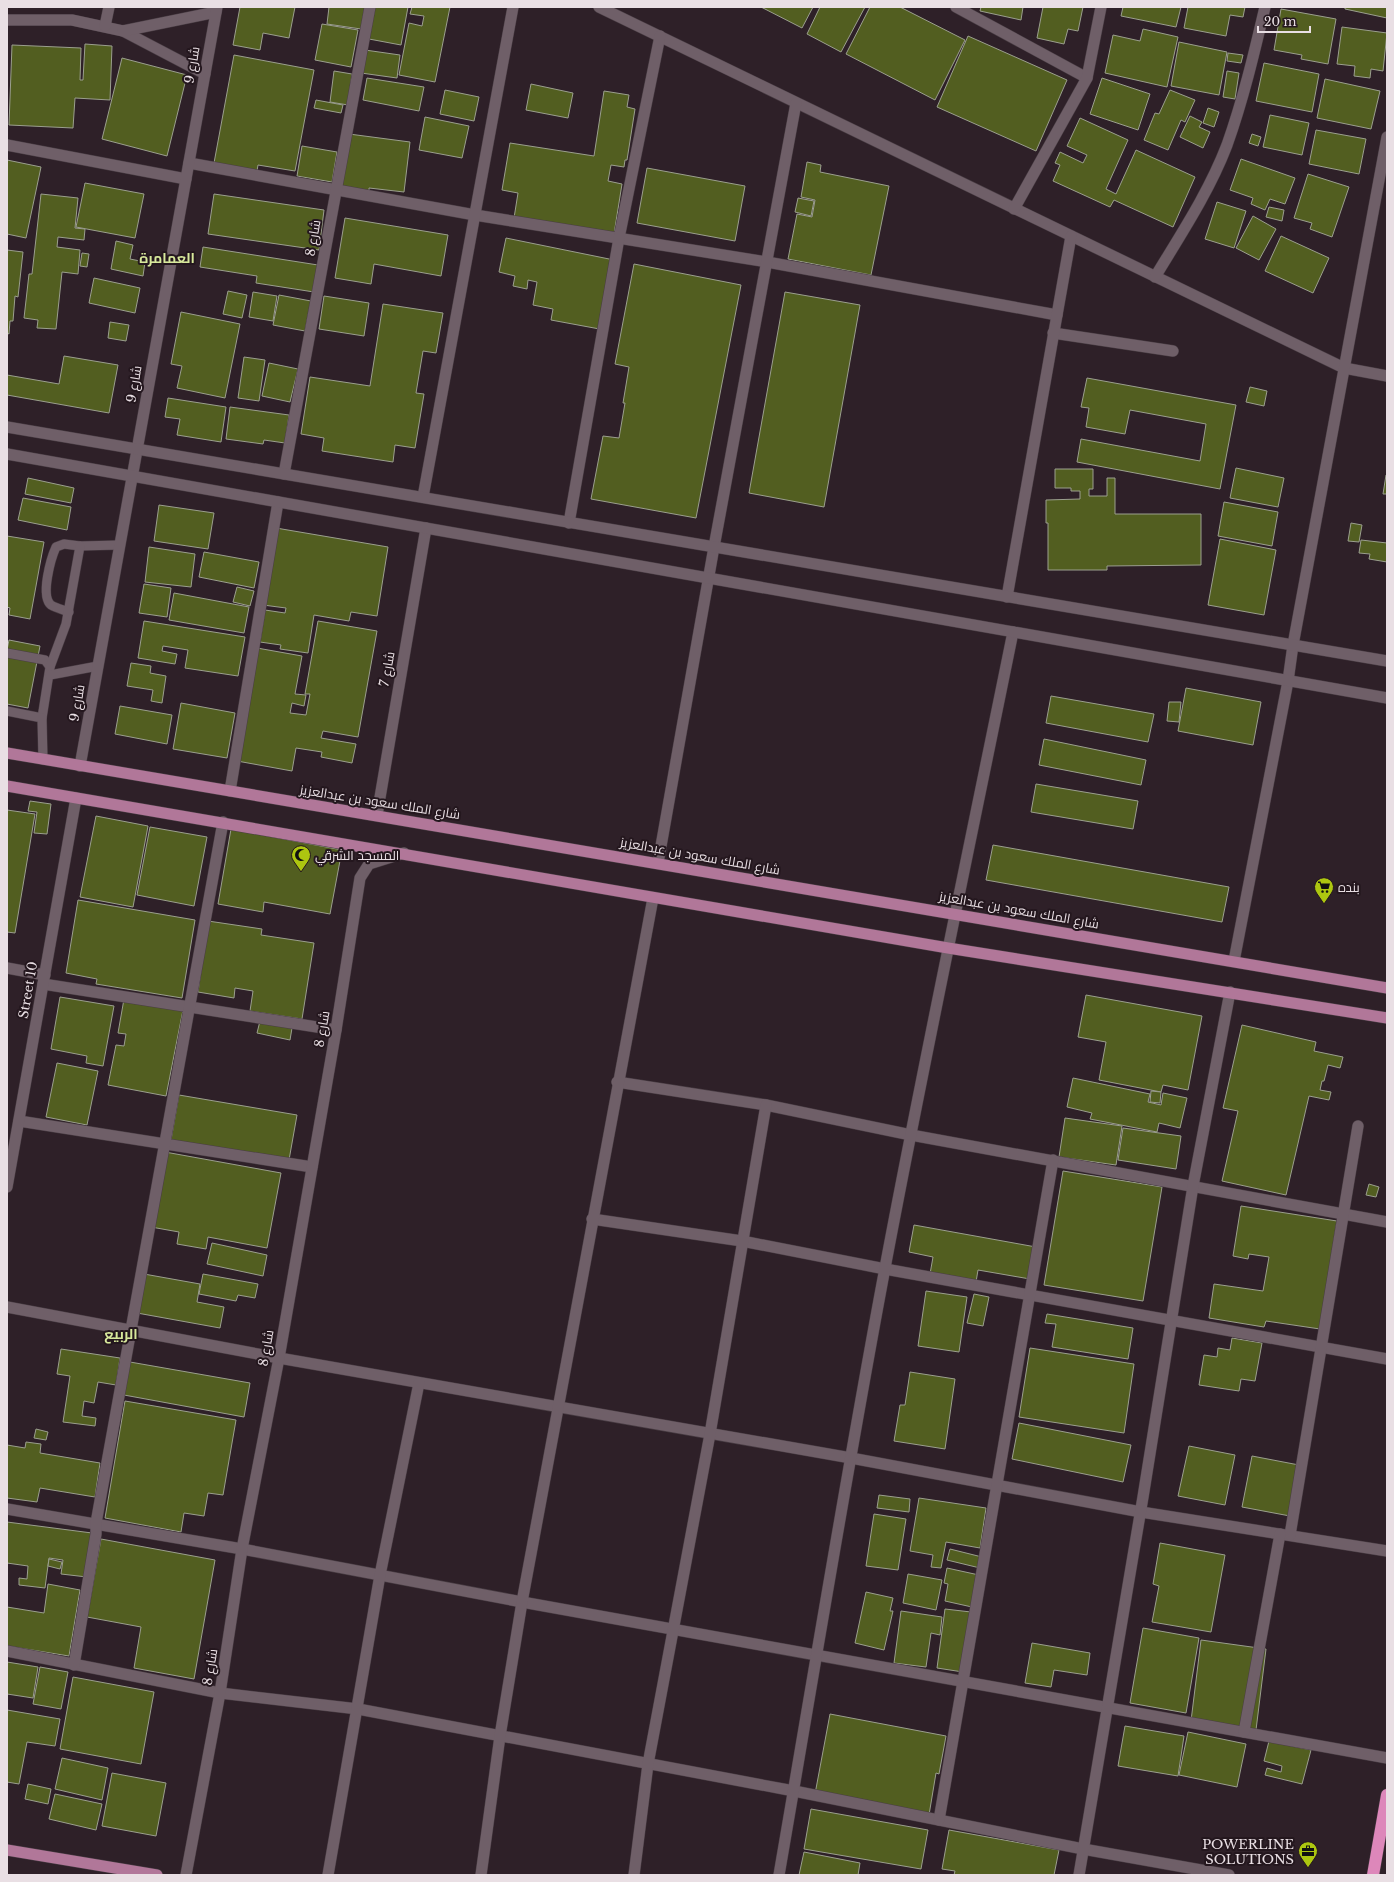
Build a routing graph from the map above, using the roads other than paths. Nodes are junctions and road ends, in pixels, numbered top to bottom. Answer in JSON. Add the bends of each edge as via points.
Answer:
{"nodes":[{"id":1,"x":109,"y":7,"type":"edge"},
{"id":2,"x":370,"y":7,"type":"edge"},
{"id":3,"x":513,"y":7,"type":"edge"},
{"id":4,"x":599,"y":7,"type":"edge"},
{"id":5,"x":956,"y":7,"type":"edge"},
{"id":6,"x":1101,"y":7,"type":"edge"},
{"id":7,"x":1265,"y":7,"type":"edge"},
{"id":8,"x":216,"y":10,"type":"edge"},
{"id":9,"x":7,"y":20,"type":"edge"},
{"id":10,"x":105,"y":26,"type":"junction"},
{"id":11,"x":123,"y":31,"type":"junction"},
{"id":12,"x":660,"y":36,"type":"junction"},
{"id":13,"x":205,"y":74,"type":"junction"},
{"id":14,"x":1087,"y":78,"type":"junction"},
{"id":15,"x":796,"y":103,"type":"junction"},
{"id":16,"x":1387,"y":137,"type":"edge"},
{"id":17,"x":7,"y":145,"type":"edge"},
{"id":18,"x":189,"y":163,"type":"junction"},
{"id":19,"x":186,"y":179,"type":"junction"},
{"id":20,"x":336,"y":190,"type":"junction"},
{"id":21,"x":1014,"y":208,"type":"junction"},
{"id":22,"x":475,"y":215,"type":"junction"},
{"id":23,"x":1071,"y":236,"type":"junction"},
{"id":24,"x":619,"y":238,"type":"junction"},
{"id":25,"x":767,"y":262,"type":"junction"},
{"id":26,"x":1155,"y":277,"type":"junction"},
{"id":27,"x":1057,"y":315,"type":"junction"},
{"id":28,"x":1053,"y":333,"type":"junction"},
{"id":29,"x":1173,"y":351,"type":"dead end"},
{"id":30,"x":1344,"y":368,"type":"junction"},
{"id":31,"x":1387,"y":376,"type":"edge"},
{"id":32,"x":7,"y":427,"type":"edge"},
{"id":33,"x":136,"y":449,"type":"junction"},
{"id":34,"x":7,"y":454,"type":"edge"},
{"id":35,"x":284,"y":474,"type":"junction"},
{"id":36,"x":132,"y":477,"type":"junction"},
{"id":37,"x":423,"y":497,"type":"junction"},
{"id":38,"x":278,"y":502,"type":"junction"},
{"id":39,"x":569,"y":523,"type":"junction"},
{"id":40,"x":426,"y":528,"type":"junction"},
{"id":41,"x":119,"y":545,"type":"junction"},
{"id":42,"x":80,"y":546,"type":"junction"},
{"id":43,"x":714,"y":547,"type":"junction"},
{"id":44,"x":709,"y":578,"type":"junction"},
{"id":45,"x":1006,"y":597,"type":"junction"},
{"id":46,"x":69,"y":612,"type":"junction"},
{"id":47,"x":1013,"y":632,"type":"junction"},
{"id":48,"x":1292,"y":645,"type":"junction"},
{"id":49,"x":7,"y":654,"type":"edge"},
{"id":50,"x":1387,"y":661,"type":"edge"},
{"id":51,"x":98,"y":666,"type":"junction"},
{"id":52,"x":50,"y":671,"type":"junction"},
{"id":53,"x":1288,"y":681,"type":"junction"},
{"id":54,"x":1387,"y":698,"type":"edge"},
{"id":55,"x":7,"y":711,"type":"edge"},
{"id":56,"x":42,"y":718,"type":"junction"},
{"id":57,"x":7,"y":753,"type":"edge"},
{"id":58,"x":43,"y":760,"type":"junction"},
{"id":59,"x":80,"y":766,"type":"junction"},
{"id":60,"x":7,"y":786,"type":"edge"},
{"id":61,"x":230,"y":791,"type":"junction"},
{"id":62,"x":76,"y":798,"type":"junction"},
{"id":63,"x":377,"y":815,"type":"junction"},
{"id":64,"x":224,"y":822,"type":"junction"},
{"id":65,"x":404,"y":853,"type":"junction"},
{"id":66,"x":658,"y":863,"type":"junction"},
{"id":67,"x":653,"y":898,"type":"junction"},
{"id":68,"x":956,"y":913,"type":"junction"},
{"id":69,"x":948,"y":948,"type":"junction"},
{"id":70,"x":1234,"y":961,"type":"junction"},
{"id":71,"x":7,"y":968,"type":"edge"},
{"id":72,"x":44,"y":980,"type":"junction"},
{"id":73,"x":1387,"y":988,"type":"edge"},
{"id":74,"x":1230,"y":992,"type":"junction"},
{"id":75,"x":190,"y":1008,"type":"junction"},
{"id":76,"x":1387,"y":1018,"type":"edge"},
{"id":77,"x":336,"y":1030,"type":"junction"},
{"id":78,"x":617,"y":1082,"type":"junction"},
{"id":79,"x":766,"y":1105,"type":"junction"},
{"id":80,"x":19,"y":1121,"type":"junction"},
{"id":81,"x":1358,"y":1126,"type":"dead end"},
{"id":82,"x":911,"y":1134,"type":"junction"},
{"id":83,"x":165,"y":1144,"type":"junction"},
{"id":84,"x":1053,"y":1160,"type":"junction"},
{"id":85,"x":312,"y":1167,"type":"junction"},
{"id":86,"x":1193,"y":1186,"type":"junction"},
{"id":87,"x":7,"y":1187,"type":"edge"},
{"id":88,"x":1342,"y":1215,"type":"junction"},
{"id":89,"x":592,"y":1219,"type":"junction"},
{"id":90,"x":1387,"y":1222,"type":"edge"},
{"id":91,"x":742,"y":1241,"type":"junction"},
{"id":92,"x":885,"y":1269,"type":"junction"},
{"id":93,"x":1030,"y":1295,"type":"junction"},
{"id":94,"x":7,"y":1307,"type":"edge"},
{"id":95,"x":1171,"y":1321,"type":"junction"},
{"id":96,"x":131,"y":1330,"type":"junction"},
{"id":97,"x":1321,"y":1346,"type":"junction"},
{"id":98,"x":278,"y":1358,"type":"junction"},
{"id":99,"x":1387,"y":1359,"type":"edge"},
{"id":100,"x":419,"y":1383,"type":"junction"},
{"id":101,"x":558,"y":1408,"type":"junction"},
{"id":102,"x":710,"y":1434,"type":"junction"},
{"id":103,"x":851,"y":1458,"type":"junction"},
{"id":104,"x":997,"y":1485,"type":"junction"},
{"id":105,"x":7,"y":1509,"type":"edge"},
{"id":106,"x":1140,"y":1512,"type":"junction"},
{"id":107,"x":96,"y":1523,"type":"junction"},
{"id":108,"x":1285,"y":1534,"type":"junction"},
{"id":109,"x":242,"y":1549,"type":"junction"},
{"id":110,"x":1387,"y":1551,"type":"edge"},
{"id":111,"x":380,"y":1575,"type":"junction"},
{"id":112,"x":522,"y":1602,"type":"junction"},
{"id":113,"x":674,"y":1629,"type":"junction"},
{"id":114,"x":7,"y":1651,"type":"edge"},
{"id":115,"x":815,"y":1655,"type":"junction"},
{"id":116,"x":74,"y":1665,"type":"junction"},
{"id":117,"x":964,"y":1682,"type":"junction"},
{"id":118,"x":220,"y":1693,"type":"junction"},
{"id":119,"x":1106,"y":1707,"type":"junction"},
{"id":120,"x":358,"y":1709,"type":"junction"},
{"id":121,"x":1244,"y":1732,"type":"junction"},
{"id":122,"x":500,"y":1736,"type":"junction"},
{"id":123,"x":1387,"y":1758,"type":"edge"},
{"id":124,"x":648,"y":1764,"type":"junction"},
{"id":125,"x":794,"y":1791,"type":"junction"},
{"id":126,"x":1387,"y":1795,"type":"edge"},
{"id":127,"x":939,"y":1820,"type":"junction"},
{"id":128,"x":1083,"y":1849,"type":"junction"},
{"id":129,"x":7,"y":1850,"type":"edge"},
{"id":130,"x":157,"y":1875,"type":"edge"},
{"id":131,"x":186,"y":1875,"type":"edge"},
{"id":132,"x":328,"y":1875,"type":"edge"},
{"id":133,"x":481,"y":1875,"type":"edge"},
{"id":134,"x":634,"y":1875,"type":"edge"},
{"id":135,"x":779,"y":1875,"type":"edge"},
{"id":136,"x":1079,"y":1875,"type":"edge"},
{"id":137,"x":1229,"y":1875,"type":"edge"},
{"id":138,"x":1373,"y":1875,"type":"edge"}],
"edges":[{"from":1,"to":10,"type":"street"},
{"from":2,"to":20,"type":"street","name":"شارع 8"},
{"from":3,"to":22,"type":"street"},
{"from":4,"to":12,"type":"street"},
{"from":5,"to":14,"type":"street"},
{"from":6,"to":14,"type":"street"},
{"from":7,"to":26,"type":"street","via":[[1247,84],[1226,146],[1190,219]]},
{"from":8,"to":11,"type":"street"},
{"from":8,"to":13,"type":"street","name":"شارع 9"},
{"from":9,"to":10,"type":"street","via":[[72,20]]},
{"from":10,"to":11,"type":"street"},
{"from":11,"to":13,"type":"street"},
{"from":12,"to":15,"type":"street"},
{"from":12,"to":24,"type":"street"},
{"from":13,"to":18,"type":"street","name":"شارع 9"},
{"from":14,"to":21,"type":"street"},
{"from":15,"to":21,"type":"street"},
{"from":15,"to":25,"type":"street"},
{"from":16,"to":30,"type":"street"},
{"from":17,"to":19,"type":"street"},
{"from":18,"to":19,"type":"street","name":"شارع 9"},
{"from":18,"to":20,"type":"street"},
{"from":19,"to":33,"type":"street","name":"شارع 9"},
{"from":20,"to":22,"type":"street"},
{"from":20,"to":35,"type":"street","name":"شارع 8"},
{"from":21,"to":23,"type":"street"},
{"from":22,"to":24,"type":"street"},
{"from":22,"to":37,"type":"street"},
{"from":23,"to":26,"type":"street"},
{"from":23,"to":27,"type":"street"},
{"from":24,"to":25,"type":"street"},
{"from":24,"to":39,"type":"street"},
{"from":25,"to":27,"type":"street"},
{"from":25,"to":43,"type":"street"},
{"from":26,"to":30,"type":"street"},
{"from":27,"to":28,"type":"street"},
{"from":28,"to":29,"type":"street"},
{"from":28,"to":45,"type":"street"},
{"from":30,"to":31,"type":"street"},
{"from":30,"to":48,"type":"street"},
{"from":32,"to":33,"type":"street"},
{"from":33,"to":35,"type":"street"},
{"from":33,"to":36,"type":"street","name":"شارع 9"},
{"from":34,"to":36,"type":"street"},
{"from":35,"to":37,"type":"street"},
{"from":36,"to":38,"type":"street"},
{"from":36,"to":41,"type":"street","name":"شارع 9"},
{"from":37,"to":39,"type":"street"},
{"from":38,"to":40,"type":"street"},
{"from":38,"to":61,"type":"street"},
{"from":39,"to":43,"type":"street"},
{"from":40,"to":44,"type":"street"},
{"from":40,"to":63,"type":"street","name":"شارع 7"},
{"from":41,"to":42,"type":"lane"},
{"from":41,"to":51,"type":"street","name":"شارع 9"},
{"from":42,"to":46,"type":"lane"},
{"from":42,"to":46,"type":"lane","via":[[64,544],[56,547],[52,554],[46,589],[46,598],[51,604]]},
{"from":43,"to":44,"type":"street"},
{"from":43,"to":45,"type":"street"},
{"from":44,"to":47,"type":"street"},
{"from":44,"to":66,"type":"street"},
{"from":45,"to":48,"type":"street"},
{"from":46,"to":52,"type":"lane"},
{"from":47,"to":53,"type":"street"},
{"from":47,"to":68,"type":"street"},
{"from":48,"to":50,"type":"street"},
{"from":48,"to":53,"type":"street"},
{"from":49,"to":52,"type":"lane","via":[[45,660]]},
{"from":51,"to":52,"type":"lane"},
{"from":51,"to":59,"type":"street","name":"شارع 9"},
{"from":52,"to":56,"type":"lane"},
{"from":53,"to":54,"type":"street"},
{"from":53,"to":70,"type":"street"},
{"from":55,"to":56,"type":"lane"},
{"from":56,"to":58,"type":"lane"},
{"from":57,"to":58,"type":"main road","name":"شارع الملك سعود بن عبدالعزيز"},
{"from":58,"to":59,"type":"main road","name":"شارع الملك سعود بن عبدالعزيز"},
{"from":59,"to":61,"type":"main road","name":"شارع الملك سعود بن عبدالعزيز"},
{"from":60,"to":62,"type":"main road"},
{"from":61,"to":63,"type":"main road","name":"شارع الملك سعود بن عبدالعزيز"},
{"from":62,"to":64,"type":"main road"},
{"from":62,"to":72,"type":"street","name":"Street 10"},
{"from":63,"to":66,"type":"main road","name":"شارع الملك سعود بن عبدالعزيز"},
{"from":64,"to":65,"type":"main road"},
{"from":64,"to":75,"type":"street"},
{"from":65,"to":67,"type":"main road"},
{"from":65,"to":77,"type":"street","name":"شارع 8","via":[[369,864],[360,878]]},
{"from":66,"to":68,"type":"main road","name":"شارع الملك سعود بن عبدالعزيز"},
{"from":67,"to":69,"type":"main road"},
{"from":67,"to":78,"type":"street"},
{"from":68,"to":69,"type":"street"},
{"from":68,"to":70,"type":"main road","name":"شارع الملك سعود بن عبدالعزيز"},
{"from":69,"to":74,"type":"main road"},
{"from":69,"to":82,"type":"street"},
{"from":70,"to":73,"type":"main road","name":"شارع الملك سعود بن عبدالعزيز"},
{"from":71,"to":72,"type":"street"},
{"from":72,"to":75,"type":"street"},
{"from":72,"to":80,"type":"street","name":"Street 10"},
{"from":74,"to":76,"type":"main road"},
{"from":74,"to":86,"type":"street"},
{"from":75,"to":77,"type":"street"},
{"from":75,"to":83,"type":"street"},
{"from":77,"to":85,"type":"street","name":"شارع 8"},
{"from":78,"to":79,"type":"street"},
{"from":78,"to":89,"type":"street"},
{"from":79,"to":82,"type":"street"},
{"from":79,"to":91,"type":"street"},
{"from":80,"to":83,"type":"street"},
{"from":80,"to":87,"type":"street","name":"Street 10"},
{"from":81,"to":88,"type":"street"},
{"from":82,"to":84,"type":"street"},
{"from":82,"to":92,"type":"street"},
{"from":83,"to":85,"type":"street"},
{"from":83,"to":96,"type":"street"},
{"from":84,"to":86,"type":"street"},
{"from":84,"to":93,"type":"street"},
{"from":85,"to":98,"type":"street","name":"شارع 8"},
{"from":86,"to":88,"type":"street"},
{"from":86,"to":95,"type":"street"},
{"from":88,"to":90,"type":"street"},
{"from":88,"to":97,"type":"street"},
{"from":89,"to":91,"type":"street"},
{"from":89,"to":101,"type":"street"},
{"from":91,"to":92,"type":"street"},
{"from":91,"to":102,"type":"street"},
{"from":92,"to":93,"type":"street"},
{"from":92,"to":103,"type":"street"},
{"from":93,"to":95,"type":"street"},
{"from":93,"to":104,"type":"street"},
{"from":94,"to":96,"type":"street"},
{"from":95,"to":97,"type":"street"},
{"from":95,"to":106,"type":"street"},
{"from":96,"to":98,"type":"street"},
{"from":96,"to":107,"type":"street"},
{"from":97,"to":99,"type":"street"},
{"from":97,"to":108,"type":"street"},
{"from":98,"to":100,"type":"street"},
{"from":98,"to":109,"type":"street","name":"شارع 8"},
{"from":100,"to":101,"type":"street"},
{"from":100,"to":111,"type":"street"},
{"from":101,"to":102,"type":"street"},
{"from":101,"to":112,"type":"street"},
{"from":102,"to":103,"type":"street"},
{"from":102,"to":113,"type":"street"},
{"from":103,"to":104,"type":"street"},
{"from":103,"to":115,"type":"street"},
{"from":104,"to":106,"type":"street"},
{"from":104,"to":117,"type":"street"},
{"from":105,"to":107,"type":"street"},
{"from":106,"to":108,"type":"street"},
{"from":106,"to":119,"type":"street"},
{"from":107,"to":109,"type":"street"},
{"from":107,"to":116,"type":"street"},
{"from":108,"to":110,"type":"street"},
{"from":108,"to":121,"type":"street"},
{"from":109,"to":111,"type":"street"},
{"from":109,"to":118,"type":"street","name":"شارع 8"},
{"from":111,"to":112,"type":"street"},
{"from":111,"to":120,"type":"street"},
{"from":112,"to":113,"type":"street"},
{"from":112,"to":122,"type":"street"},
{"from":113,"to":115,"type":"street"},
{"from":113,"to":124,"type":"street"},
{"from":114,"to":116,"type":"street"},
{"from":115,"to":117,"type":"street"},
{"from":115,"to":125,"type":"street"},
{"from":116,"to":118,"type":"street"},
{"from":117,"to":119,"type":"street"},
{"from":117,"to":127,"type":"street"},
{"from":118,"to":120,"type":"street"},
{"from":118,"to":131,"type":"street","name":"شارع 8"},
{"from":119,"to":121,"type":"street"},
{"from":119,"to":128,"type":"street"},
{"from":120,"to":122,"type":"street"},
{"from":120,"to":132,"type":"street"},
{"from":121,"to":123,"type":"street"},
{"from":122,"to":124,"type":"street"},
{"from":122,"to":133,"type":"street"},
{"from":124,"to":125,"type":"street"},
{"from":124,"to":134,"type":"street"},
{"from":125,"to":127,"type":"street"},
{"from":125,"to":135,"type":"street"},
{"from":126,"to":138,"type":"highway"},
{"from":127,"to":128,"type":"street"},
{"from":128,"to":136,"type":"street"},
{"from":128,"to":137,"type":"street"},
{"from":129,"to":130,"type":"main road"}]}
